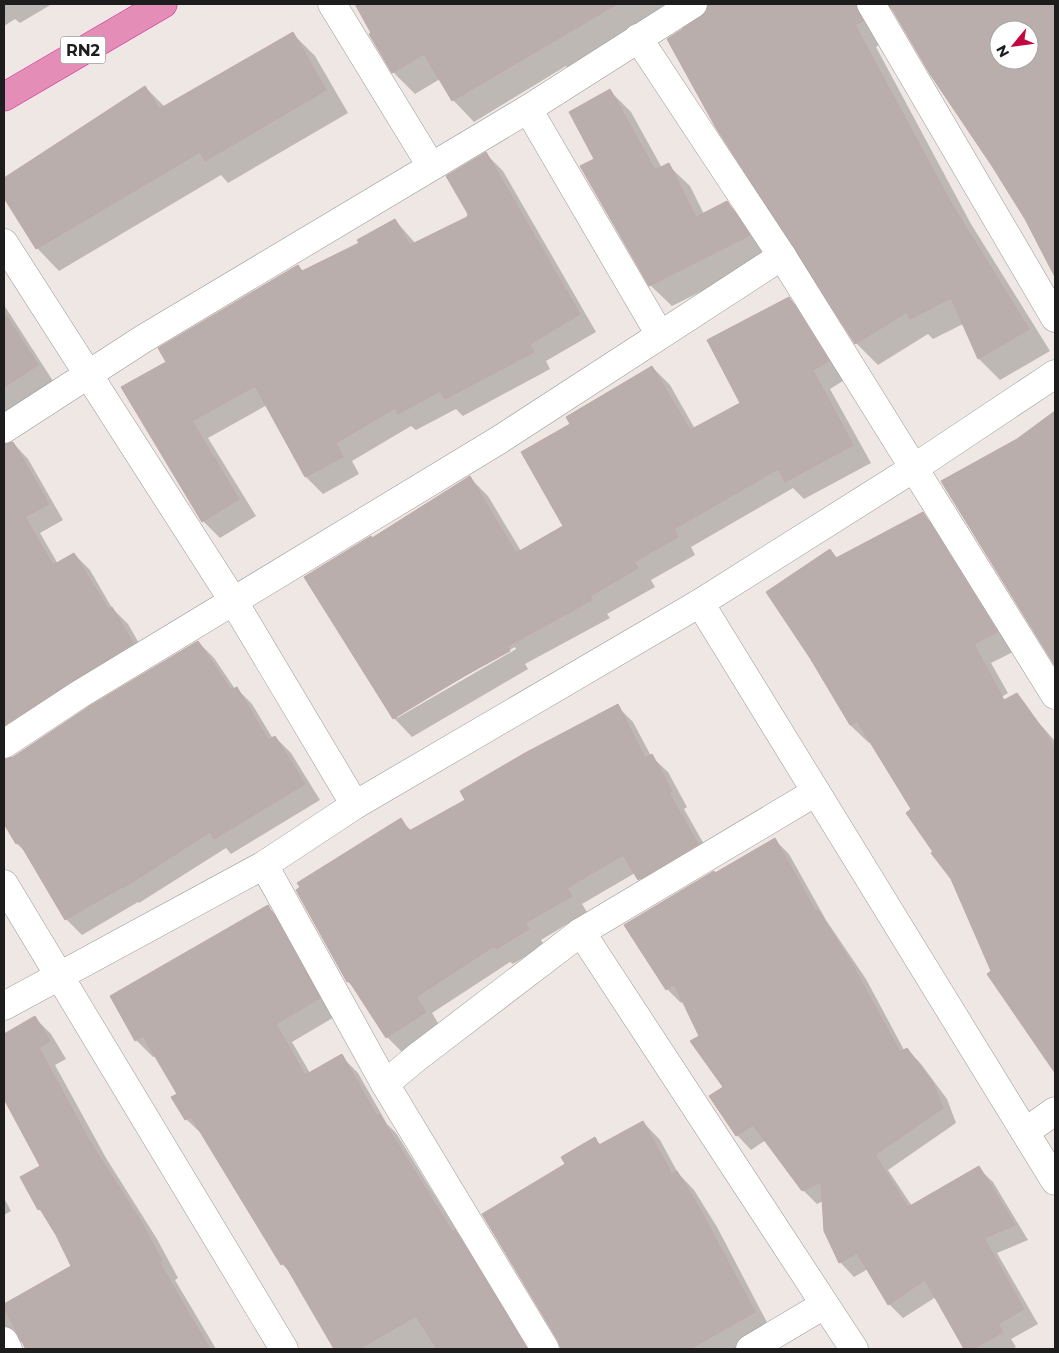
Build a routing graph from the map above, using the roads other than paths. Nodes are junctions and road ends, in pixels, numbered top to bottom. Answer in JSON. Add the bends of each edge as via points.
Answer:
{"nodes":[{"id":1,"x":163,"y":4,"type":"edge"},
{"id":2,"x":332,"y":4,"type":"edge"},
{"id":3,"x":693,"y":4,"type":"edge"},
{"id":4,"x":871,"y":4,"type":"edge"},
{"id":5,"x":638,"y":38,"type":"junction"},
{"id":6,"x":4,"y":97,"type":"edge"},
{"id":7,"x":528,"y":109,"type":"junction"},
{"id":8,"x":431,"y":166,"type":"junction"},
{"id":9,"x":4,"y":242,"type":"edge"},
{"id":10,"x":782,"y":256,"type":"junction"},
{"id":11,"x":1055,"y":318,"type":"edge"},
{"id":12,"x":660,"y":335,"type":"junction"},
{"id":13,"x":1055,"y":374,"type":"edge"},
{"id":14,"x":90,"y":375,"type":"junction"},
{"id":15,"x":4,"y":429,"type":"edge"},
{"id":16,"x":914,"y":468,"type":"junction"},
{"id":17,"x":234,"y":602,"type":"junction"},
{"id":18,"x":700,"y":603,"type":"junction"},
{"id":19,"x":1048,"y":664,"type":"edge"},
{"id":20,"x":1055,"y":695,"type":"edge"},
{"id":21,"x":4,"y":744,"type":"edge"},
{"id":22,"x":816,"y":792,"type":"junction"},
{"id":23,"x":355,"y":805,"type":"junction"},
{"id":24,"x":264,"y":865,"type":"junction"},
{"id":25,"x":4,"y":884,"type":"edge"},
{"id":26,"x":582,"y":932,"type":"junction"},
{"id":27,"x":59,"y":976,"type":"junction"},
{"id":28,"x":4,"y":1006,"type":"edge"},
{"id":29,"x":386,"y":1084,"type":"junction"},
{"id":30,"x":1055,"y":1111,"type":"edge"},
{"id":31,"x":1025,"y":1132,"type":"junction"},
{"id":32,"x":1055,"y":1181,"type":"edge"},
{"id":33,"x":824,"y":1305,"type":"junction"},
{"id":34,"x":4,"y":1341,"type":"edge"},
{"id":35,"x":8,"y":1349,"type":"edge"},
{"id":36,"x":284,"y":1349,"type":"edge"},
{"id":37,"x":545,"y":1349,"type":"edge"},
{"id":38,"x":750,"y":1349,"type":"edge"},
{"id":39,"x":854,"y":1349,"type":"edge"}],
"edges":[{"from":1,"to":6,"type":"highway","number":"RN2"},
{"from":2,"to":8,"type":"street"},
{"from":3,"to":5,"type":"street"},
{"from":4,"to":11,"type":"street"},
{"from":5,"to":7,"type":"street"},
{"from":5,"to":10,"type":"street"},
{"from":7,"to":8,"type":"street"},
{"from":7,"to":12,"type":"street"},
{"from":8,"to":14,"type":"street","via":[[151,334]]},
{"from":9,"to":14,"type":"street"},
{"from":10,"to":12,"type":"street"},
{"from":10,"to":16,"type":"street"},
{"from":12,"to":17,"type":"street","via":[[499,440]]},
{"from":13,"to":16,"type":"street"},
{"from":14,"to":15,"type":"street"},
{"from":14,"to":17,"type":"street"},
{"from":16,"to":18,"type":"street"},
{"from":16,"to":19,"type":"street"},
{"from":17,"to":21,"type":"street","via":[[80,694]]},
{"from":17,"to":23,"type":"street"},
{"from":18,"to":22,"type":"street"},
{"from":18,"to":23,"type":"street"},
{"from":19,"to":20,"type":"street"},
{"from":22,"to":26,"type":"street"},
{"from":22,"to":31,"type":"street"},
{"from":23,"to":24,"type":"street"},
{"from":24,"to":27,"type":"street"},
{"from":24,"to":29,"type":"street"},
{"from":25,"to":27,"type":"street"},
{"from":26,"to":29,"type":"street"},
{"from":26,"to":33,"type":"street"},
{"from":27,"to":28,"type":"street"},
{"from":27,"to":36,"type":"street"},
{"from":29,"to":37,"type":"street"},
{"from":30,"to":31,"type":"street"},
{"from":31,"to":32,"type":"street"},
{"from":33,"to":38,"type":"street"},
{"from":33,"to":39,"type":"street"},
{"from":34,"to":35,"type":"street"}]}
